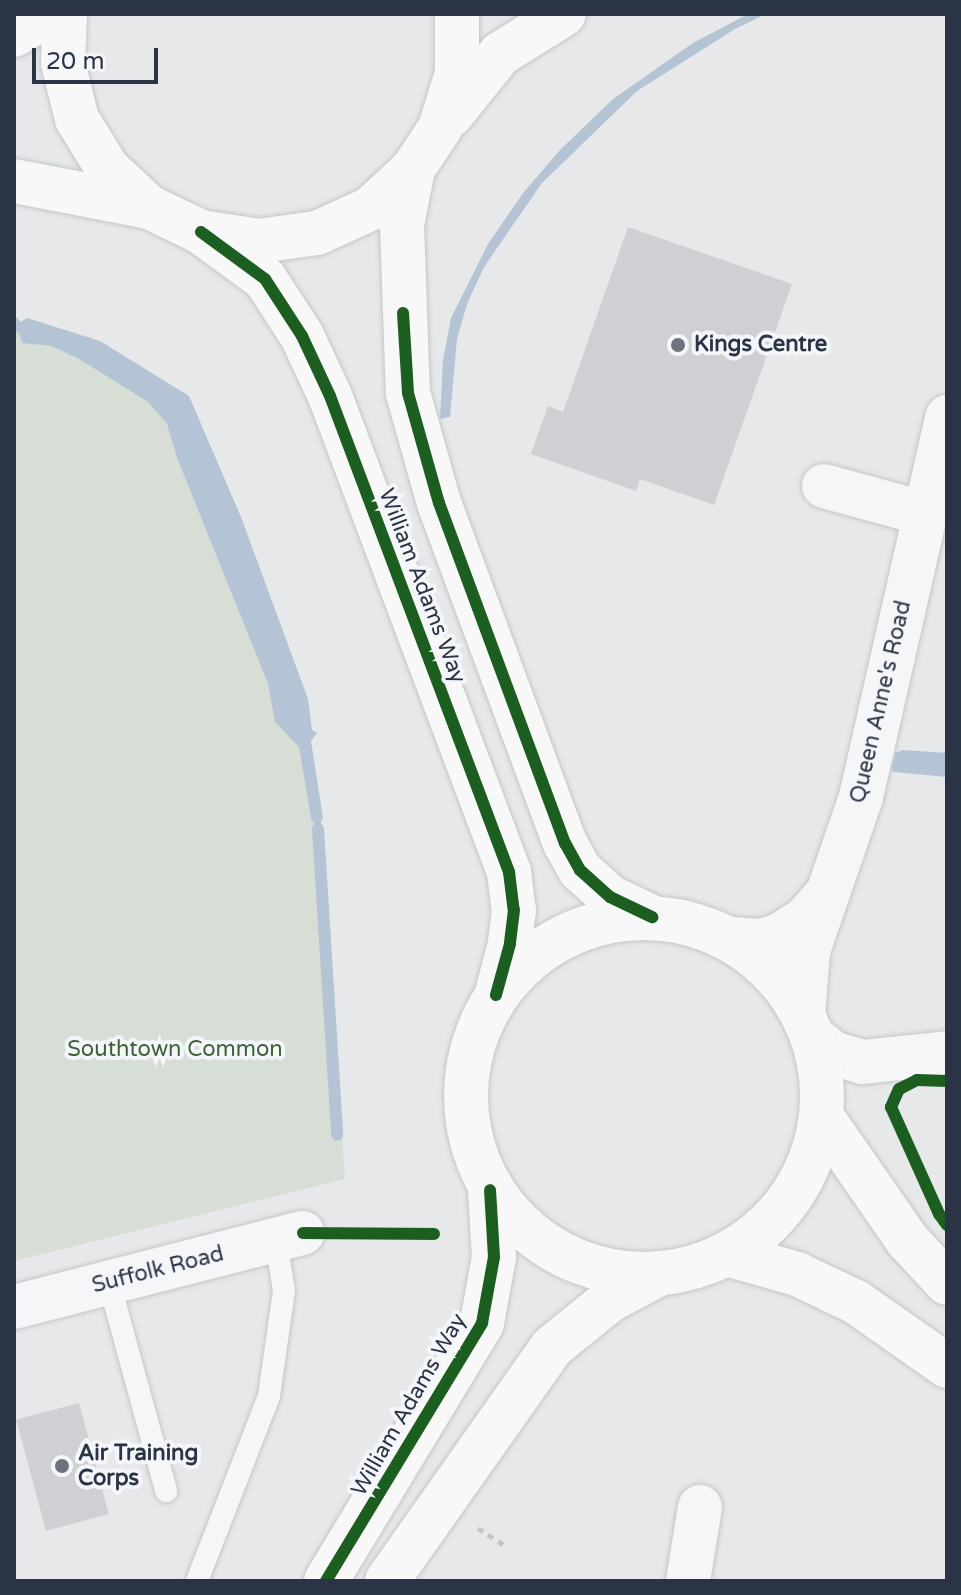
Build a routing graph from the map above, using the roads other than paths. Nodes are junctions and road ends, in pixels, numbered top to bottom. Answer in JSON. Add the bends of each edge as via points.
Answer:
{"nodes":[{"id":1,"x":50,"y":14,"type":"edge"},
{"id":2,"x":65,"y":14,"type":"edge"},
{"id":3,"x":457,"y":14,"type":"edge"},
{"id":4,"x":564,"y":14,"type":"edge"},
{"id":5,"x":14,"y":35,"type":"edge"},
{"id":6,"x":440,"y":128,"type":"junction"},
{"id":7,"x":413,"y":169,"type":"junction"},
{"id":8,"x":14,"y":181,"type":"edge"},
{"id":9,"x":149,"y":207,"type":"junction"},
{"id":10,"x":201,"y":232,"type":"junction"},
{"id":11,"x":947,"y":417,"type":"edge"},
{"id":12,"x":824,"y":486,"type":"dead end"},
{"id":13,"x":923,"y":513,"type":"junction"},
{"id":14,"x":832,"y":889,"type":"junction"},
{"id":15,"x":652,"y":917,"type":"junction"},
{"id":16,"x":731,"y":939,"type":"junction"},
{"id":17,"x":496,"y":995,"type":"junction"},
{"id":18,"x":808,"y":1025,"type":"junction"},
{"id":19,"x":947,"y":1053,"type":"edge"},
{"id":20,"x":822,"y":1117,"type":"junction"},
{"id":21,"x":490,"y":1190,"type":"junction"},
{"id":22,"x":289,"y":1236,"type":"joint"},
{"id":23,"x":727,"y":1254,"type":"junction"},
{"id":24,"x":661,"y":1273,"type":"junction"},
{"id":25,"x":109,"y":1282,"type":"junction"},
{"id":26,"x":947,"y":1283,"type":"edge"},
{"id":27,"x":14,"y":1307,"type":"edge"},
{"id":28,"x":947,"y":1366,"type":"edge"},
{"id":29,"x":166,"y":1491,"type":"dead end"},
{"id":30,"x":700,"y":1507,"type":"dead end"},
{"id":31,"x":699,"y":1579,"type":"edge"},
{"id":32,"x":197,"y":1581,"type":"edge"},
{"id":33,"x":326,"y":1581,"type":"edge"},
{"id":34,"x":387,"y":1581,"type":"edge"}],
"edges":[{"from":1,"to":5,"type":"main road"},
{"from":2,"to":9,"type":"main road","via":[[63,63],[77,119],[107,168]]},
{"from":3,"to":6,"type":"main road","via":[[457,73]]},
{"from":4,"to":6,"type":"main road","via":[[500,54]]},
{"from":6,"to":7,"type":"main road"},
{"from":7,"to":10,"type":"main road","via":[[370,209],[317,233],[259,241]]},
{"from":7,"to":15,"type":"main road","name":"William Adams Way","via":[[402,225],[408,393],[439,503],[565,843],[580,870],[610,897]]},
{"from":8,"to":9,"type":"main road"},
{"from":9,"to":10,"type":"main road"},
{"from":10,"to":17,"type":"main road","name":"William Adams Way","via":[[265,279],[302,336],[330,396],[509,872],[514,910]]},
{"from":11,"to":13,"type":"street","name":"Queen Anne's Road"},
{"from":12,"to":13,"type":"street"},
{"from":13,"to":14,"type":"street","name":"Queen Anne's Road","via":[[861,797]]},
{"from":14,"to":16,"type":"street","name":"Queen Anne's Road","via":[[805,919],[780,935],[762,941]]},
{"from":14,"to":18,"type":"street","name":"Queen Anne's Road","via":[[808,951]]},
{"from":15,"to":16,"type":"main road","via":[[693,923]]},
{"from":15,"to":17,"type":"main road","via":[[592,924],[538,951]]},
{"from":16,"to":18,"type":"main road","via":[[785,985]]},
{"from":17,"to":21,"type":"main road","via":[[474,1042],[466,1095],[471,1151]]},
{"from":18,"to":19,"type":"street","via":[[833,1053],[862,1062]]},
{"from":18,"to":20,"type":"main road","via":[[822,1076]]},
{"from":20,"to":23,"type":"main road","via":[[811,1159],[791,1198],[762,1230]]},
{"from":20,"to":26,"type":"main road","via":[[908,1241]]},
{"from":21,"to":24,"type":"main road","via":[[526,1229],[566,1256],[613,1271]]},
{"from":21,"to":33,"type":"main road","name":"William Adams Way","via":[[494,1257],[482,1323]]},
{"from":22,"to":25,"type":"street","name":"Suffolk Road"},
{"from":22,"to":32,"type":"lane","via":[[269,1396]]},
{"from":23,"to":24,"type":"main road"},
{"from":23,"to":28,"type":"main road","via":[[797,1274],[856,1302]]},
{"from":24,"to":34,"type":"main road","via":[[610,1300],[552,1347]]},
{"from":25,"to":27,"type":"street","name":"Suffolk Road"},
{"from":25,"to":29,"type":"lane"},
{"from":30,"to":31,"type":"street"}]}
